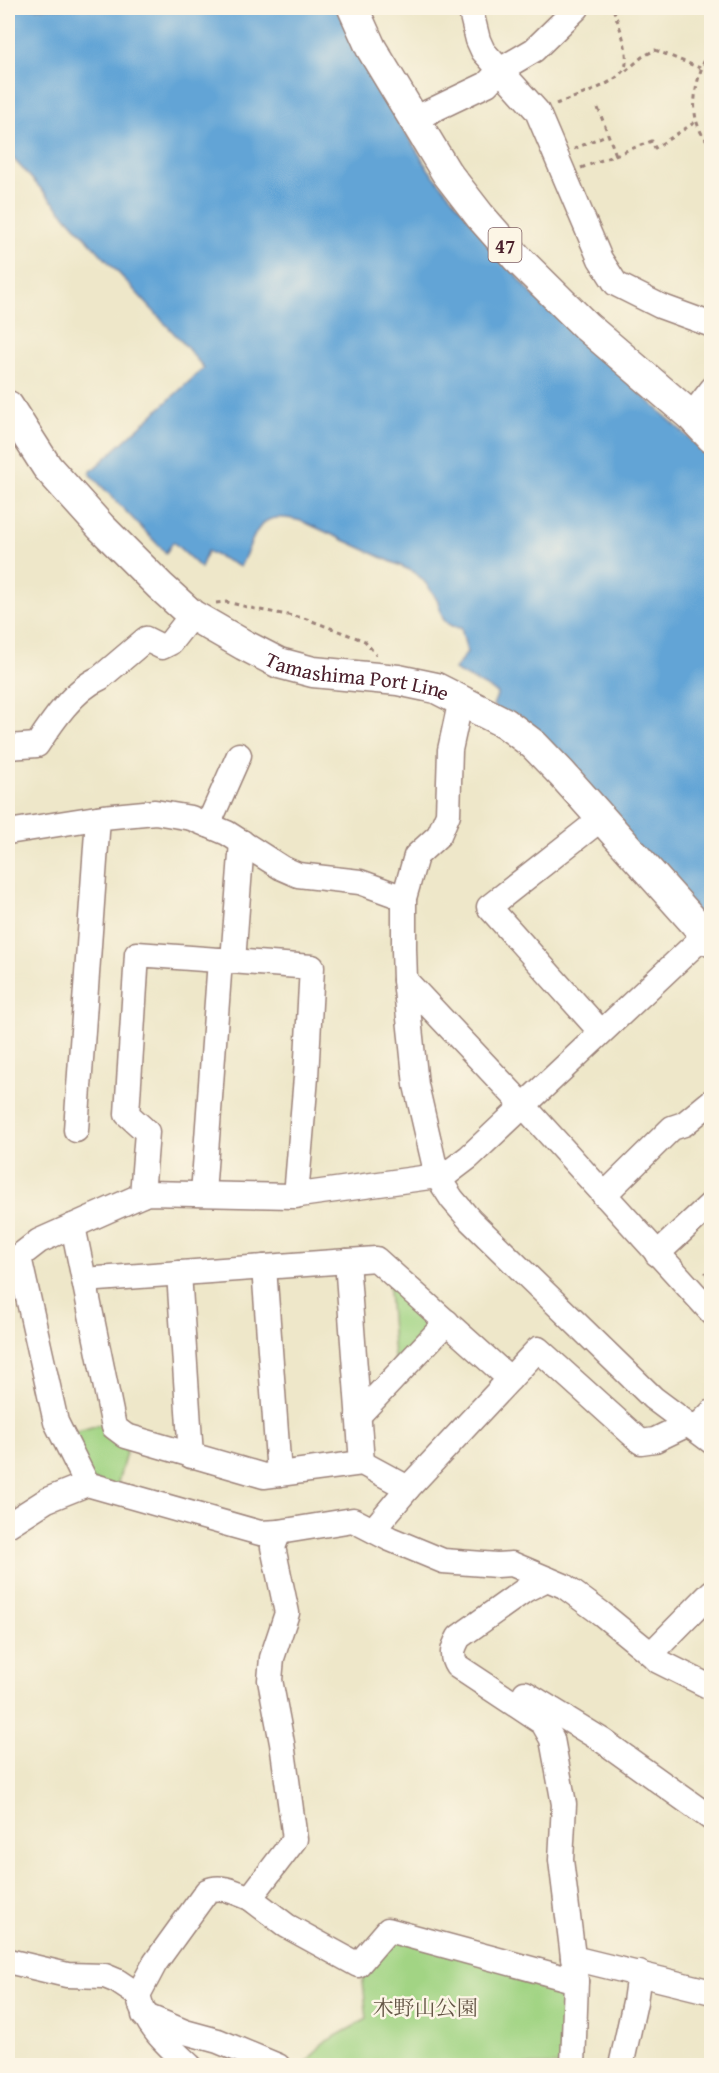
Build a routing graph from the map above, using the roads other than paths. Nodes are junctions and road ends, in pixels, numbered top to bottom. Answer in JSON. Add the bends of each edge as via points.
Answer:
{"nodes":[{"id":1,"x":353,"y":8,"type":"edge"},
{"id":2,"x":470,"y":8,"type":"edge"},
{"id":3,"x":577,"y":8,"type":"edge"},
{"id":4,"x":500,"y":70,"type":"junction"},
{"id":5,"x":414,"y":118,"type":"junction"},
{"id":6,"x":711,"y":325,"type":"edge"},
{"id":7,"x":711,"y":389,"type":"edge"},
{"id":8,"x":8,"y":406,"type":"edge"},
{"id":9,"x":691,"y":416,"type":"junction"},
{"id":10,"x":711,"y":438,"type":"edge"},
{"id":11,"x":192,"y":615,"type":"junction"},
{"id":12,"x":461,"y":699,"type":"junction"},
{"id":13,"x":8,"y":747,"type":"edge"},
{"id":14,"x":239,"y":755,"type":"dead end"},
{"id":15,"x":98,"y":818,"type":"junction"},
{"id":16,"x":602,"y":818,"type":"junction"},
{"id":17,"x":208,"y":825,"type":"junction"},
{"id":18,"x":8,"y":832,"type":"edge"},
{"id":19,"x":242,"y":842,"type":"junction"},
{"id":20,"x":404,"y":898,"type":"junction"},
{"id":21,"x":708,"y":938,"type":"edge"},
{"id":22,"x":227,"y":961,"type":"junction"},
{"id":23,"x":405,"y":980,"type":"junction"},
{"id":24,"x":601,"y":1032,"type":"junction"},
{"id":25,"x":711,"y":1101,"type":"edge"},
{"id":26,"x":523,"y":1105,"type":"junction"},
{"id":27,"x":76,"y":1130,"type":"dead end"},
{"id":28,"x":437,"y":1176,"type":"junction"},
{"id":29,"x":203,"y":1194,"type":"junction"},
{"id":30,"x":142,"y":1195,"type":"junction"},
{"id":31,"x":604,"y":1195,"type":"junction"},
{"id":32,"x":296,"y":1196,"type":"junction"},
{"id":33,"x":711,"y":1203,"type":"edge"},
{"id":34,"x":73,"y":1226,"type":"junction"},
{"id":35,"x":657,"y":1254,"type":"junction"},
{"id":36,"x":13,"y":1261,"type":"edge"},
{"id":37,"x":346,"y":1261,"type":"junction"},
{"id":38,"x":264,"y":1267,"type":"junction"},
{"id":39,"x":179,"y":1273,"type":"junction"},
{"id":40,"x":84,"y":1280,"type":"junction"},
{"id":41,"x":711,"y":1313,"type":"edge"},
{"id":42,"x":447,"y":1322,"type":"junction"},
{"id":43,"x":510,"y":1379,"type":"junction"},
{"id":44,"x":358,"y":1416,"type":"junction"},
{"id":45,"x":702,"y":1427,"type":"edge"},
{"id":46,"x":191,"y":1455,"type":"junction"},
{"id":47,"x":362,"y":1463,"type":"junction"},
{"id":48,"x":279,"y":1474,"type":"junction"},
{"id":49,"x":87,"y":1484,"type":"junction"},
{"id":50,"x":408,"y":1488,"type":"junction"},
{"id":51,"x":8,"y":1525,"type":"edge"},
{"id":52,"x":373,"y":1530,"type":"junction"},
{"id":53,"x":279,"y":1532,"type":"junction"},
{"id":54,"x":547,"y":1579,"type":"junction"},
{"id":55,"x":711,"y":1592,"type":"edge"},
{"id":56,"x":453,"y":1648,"type":"junction"},
{"id":57,"x":651,"y":1654,"type":"junction"},
{"id":58,"x":711,"y":1688,"type":"edge"},
{"id":59,"x":711,"y":1819,"type":"edge"},
{"id":60,"x":250,"y":1898,"type":"junction"},
{"id":61,"x":8,"y":1961,"type":"edge"},
{"id":62,"x":574,"y":1969,"type":"junction"},
{"id":63,"x":639,"y":1973,"type":"junction"},
{"id":64,"x":711,"y":1992,"type":"edge"},
{"id":65,"x":141,"y":2005,"type":"junction"},
{"id":66,"x":190,"y":2066,"type":"edge"},
{"id":67,"x":278,"y":2066,"type":"edge"},
{"id":68,"x":573,"y":2066,"type":"edge"},
{"id":69,"x":621,"y":2066,"type":"edge"}],
"edges":[{"from":1,"to":5,"type":"main road","number":"47","via":[[371,48]]},
{"from":2,"to":4,"type":"street","via":[[483,51]]},
{"from":3,"to":4,"type":"street","via":[[534,50]]},
{"from":4,"to":5,"type":"street","via":[[487,84]]},
{"from":4,"to":6,"type":"street","via":[[537,111],[600,259],[616,284]]},
{"from":5,"to":9,"type":"main road","number":"47","via":[[446,172],[518,258],[586,326]]},
{"from":7,"to":9,"type":"street"},
{"from":8,"to":11,"type":"main road","name":"Tamashima Port Line","via":[[47,467],[93,519]]},
{"from":9,"to":10,"type":"main road","number":"47"},
{"from":11,"to":12,"type":"main road","name":"Tamashima Port Line","via":[[279,663],[313,672],[398,680],[436,688]]},
{"from":11,"to":13,"type":"street","via":[[170,644],[162,646],[146,639],[94,681],[64,707],[37,745]]},
{"from":12,"to":16,"type":"main road","name":"Tamashima Port Line","via":[[505,723],[534,745]]},
{"from":12,"to":20,"type":"street","via":[[450,750],[448,814],[439,835],[416,856]]},
{"from":14,"to":17,"type":"street"},
{"from":15,"to":17,"type":"street","via":[[155,812]]},
{"from":15,"to":18,"type":"street"},
{"from":15,"to":27,"type":"street"},
{"from":16,"to":21,"type":"main road","name":"Tamashima Port Line"},
{"from":16,"to":24,"type":"street","via":[[489,907]]},
{"from":17,"to":19,"type":"street"},
{"from":19,"to":20,"type":"street","via":[[298,875],[360,882]]},
{"from":19,"to":22,"type":"street"},
{"from":20,"to":23,"type":"street"},
{"from":21,"to":24,"type":"street"},
{"from":22,"to":29,"type":"street"},
{"from":22,"to":30,"type":"street","via":[[137,954],[127,1114],[147,1132]]},
{"from":22,"to":32,"type":"street","via":[[312,967]]},
{"from":23,"to":26,"type":"street"},
{"from":23,"to":28,"type":"street","via":[[417,1085]]},
{"from":24,"to":26,"type":"street"},
{"from":25,"to":31,"type":"street","via":[[684,1124],[672,1128]]},
{"from":26,"to":28,"type":"street","via":[[469,1157],[448,1173]]},
{"from":26,"to":31,"type":"street"},
{"from":28,"to":32,"type":"street"},
{"from":28,"to":45,"type":"street","via":[[470,1221],[653,1398]]},
{"from":29,"to":30,"type":"street"},
{"from":29,"to":32,"type":"street"},
{"from":30,"to":34,"type":"street"},
{"from":31,"to":35,"type":"street"},
{"from":33,"to":35,"type":"street"},
{"from":34,"to":36,"type":"street","via":[[39,1241]]},
{"from":34,"to":40,"type":"street"},
{"from":35,"to":41,"type":"street"},
{"from":36,"to":49,"type":"street","via":[[56,1422]]},
{"from":37,"to":38,"type":"street"},
{"from":37,"to":42,"type":"street","via":[[376,1259]]},
{"from":37,"to":44,"type":"street"},
{"from":38,"to":39,"type":"street"},
{"from":38,"to":48,"type":"street"},
{"from":39,"to":40,"type":"street"},
{"from":39,"to":46,"type":"street"},
{"from":40,"to":46,"type":"street","via":[[114,1427],[126,1436]]},
{"from":42,"to":43,"type":"street"},
{"from":42,"to":44,"type":"street"},
{"from":43,"to":45,"type":"street","via":[[538,1349],[641,1442]]},
{"from":43,"to":50,"type":"street"},
{"from":44,"to":47,"type":"street"},
{"from":46,"to":48,"type":"street","via":[[264,1476]]},
{"from":47,"to":48,"type":"street"},
{"from":47,"to":50,"type":"street"},
{"from":49,"to":51,"type":"street","via":[[47,1500]]},
{"from":49,"to":53,"type":"street","via":[[260,1533]]},
{"from":50,"to":52,"type":"street"},
{"from":52,"to":53,"type":"street","via":[[353,1520]]},
{"from":52,"to":54,"type":"street","via":[[442,1561],[512,1564]]},
{"from":53,"to":60,"type":"street","via":[[273,1547],[287,1613],[272,1658],[270,1680],[295,1839]]},
{"from":54,"to":56,"type":"street","via":[[459,1637]]},
{"from":54,"to":57,"type":"street","via":[[564,1586]]},
{"from":55,"to":57,"type":"street"},
{"from":56,"to":59,"type":"street","via":[[603,1741]]},
{"from":56,"to":62,"type":"street","via":[[452,1659],[457,1666],[543,1723],[552,1739],[564,1804],[561,1860]]},
{"from":57,"to":58,"type":"street","via":[[657,1661]]},
{"from":60,"to":62,"type":"street","via":[[287,1926],[358,1965],[388,1930]]},
{"from":60,"to":65,"type":"street","via":[[214,1887],[207,1891],[155,1963]]},
{"from":61,"to":65,"type":"street","via":[[67,1975],[105,1976],[117,1981]]},
{"from":62,"to":63,"type":"street"},
{"from":62,"to":68,"type":"street"},
{"from":63,"to":64,"type":"street"},
{"from":63,"to":69,"type":"street"},
{"from":65,"to":66,"type":"street","via":[[163,2041]]},
{"from":65,"to":67,"type":"street","via":[[185,2032]]}]}
